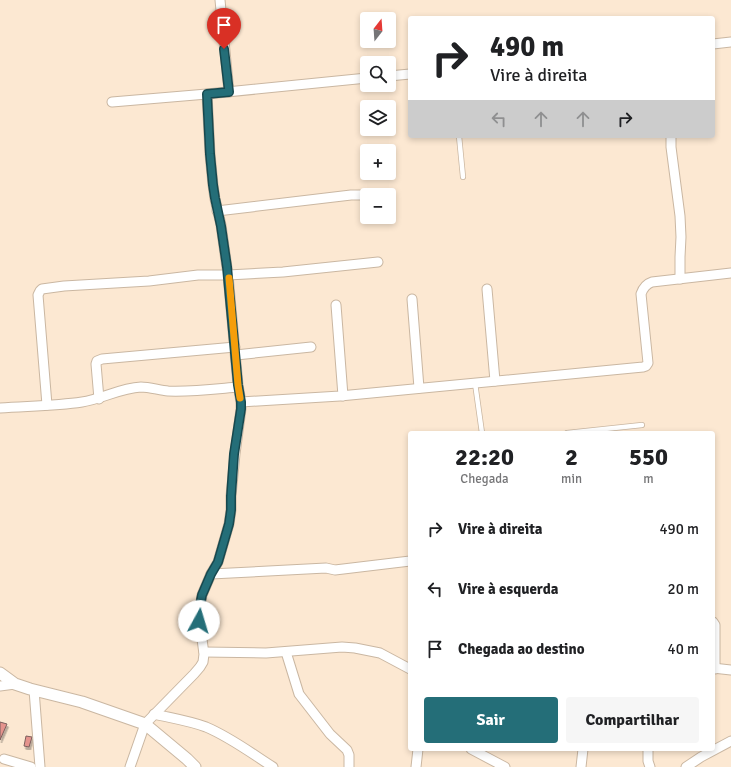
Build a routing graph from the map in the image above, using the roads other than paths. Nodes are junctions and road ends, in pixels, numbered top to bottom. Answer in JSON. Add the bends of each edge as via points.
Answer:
{"nodes":[{"id":1,"x":220,"y":0,"type":"edge"},
{"id":2,"x":731,"y":42,"type":"edge"},
{"id":3,"x":715,"y":44,"type":"edge"},
{"id":4,"x":408,"y":74,"type":"edge"},
{"id":5,"x":396,"y":75,"type":"edge"},
{"id":6,"x":360,"y":79,"type":"edge"},
{"id":7,"x":229,"y":92,"type":"junction"},
{"id":8,"x":207,"y":94,"type":"junction"},
{"id":9,"x":112,"y":102,"type":"dead end"},
{"id":10,"x":459,"y":138,"type":"edge"},
{"id":11,"x":671,"y":138,"type":"edge"},
{"id":12,"x":463,"y":177,"type":"dead end"},
{"id":13,"x":360,"y":195,"type":"edge"},
{"id":14,"x":217,"y":211,"type":"junction"},
{"id":15,"x":378,"y":262,"type":"dead end"},
{"id":16,"x":731,"y":273,"type":"edge"},
{"id":17,"x":228,"y":275,"type":"junction"},
{"id":18,"x":680,"y":279,"type":"junction"},
{"id":19,"x":486,"y":289,"type":"dead end"},
{"id":20,"x":412,"y":299,"type":"dead end"},
{"id":21,"x":336,"y":305,"type":"dead end"},
{"id":22,"x":311,"y":347,"type":"dead end"},
{"id":23,"x":235,"y":351,"type":"junction"},
{"id":24,"x":495,"y":381,"type":"junction"},
{"id":25,"x":475,"y":383,"type":"junction"},
{"id":26,"x":238,"y":387,"type":"junction"},
{"id":27,"x":419,"y":388,"type":"junction"},
{"id":28,"x":343,"y":396,"type":"junction"},
{"id":29,"x":99,"y":399,"type":"junction"},
{"id":30,"x":241,"y":402,"type":"junction"},
{"id":31,"x":47,"y":405,"type":"junction"},
{"id":32,"x":0,"y":408,"type":"edge"},
{"id":33,"x":642,"y":425,"type":"dead end"},
{"id":34,"x":482,"y":431,"type":"edge"},
{"id":35,"x":586,"y":431,"type":"edge"},
{"id":36,"x":408,"y":561,"type":"edge"},
{"id":37,"x":211,"y":574,"type":"junction"},
{"id":38,"x":204,"y":652,"type":"junction"},
{"id":39,"x":286,"y":652,"type":"junction"},
{"id":40,"x":408,"y":668,"type":"edge"},
{"id":41,"x":715,"y":669,"type":"edge"},
{"id":42,"x":731,"y":670,"type":"edge"},
{"id":43,"x":0,"y":673,"type":"edge"},
{"id":44,"x":15,"y":684,"type":"junction"},
{"id":45,"x":0,"y":686,"type":"edge"},
{"id":46,"x":34,"y":690,"type":"junction"},
{"id":47,"x":154,"y":714,"type":"junction"},
{"id":48,"x":145,"y":724,"type":"junction"},
{"id":49,"x":731,"y":741,"type":"edge"},
{"id":50,"x":715,"y":750,"type":"edge"},
{"id":51,"x":418,"y":751,"type":"edge"},
{"id":52,"x":475,"y":751,"type":"edge"},
{"id":53,"x":583,"y":751,"type":"edge"},
{"id":54,"x":648,"y":751,"type":"edge"},
{"id":55,"x":712,"y":751,"type":"edge"},
{"id":56,"x":4,"y":759,"type":"dead end"},
{"id":57,"x":31,"y":767,"type":"edge"},
{"id":58,"x":40,"y":767,"type":"edge"},
{"id":59,"x":130,"y":767,"type":"edge"},
{"id":60,"x":195,"y":767,"type":"edge"},
{"id":61,"x":273,"y":767,"type":"edge"},
{"id":62,"x":349,"y":767,"type":"edge"},
{"id":63,"x":416,"y":767,"type":"edge"},
{"id":64,"x":506,"y":767,"type":"edge"},
{"id":65,"x":581,"y":767,"type":"edge"},
{"id":66,"x":650,"y":767,"type":"edge"},
{"id":67,"x":686,"y":767,"type":"edge"}],
"edges":[{"from":1,"to":7,"type":"street"},
{"from":2,"to":3,"type":"street"},
{"from":4,"to":5,"type":"street"},
{"from":6,"to":7,"type":"street"},
{"from":7,"to":8,"type":"street"},
{"from":8,"to":9,"type":"street"},
{"from":8,"to":14,"type":"street","via":[[210,154]]},
{"from":10,"to":12,"type":"lane"},
{"from":11,"to":18,"type":"street","via":[[682,237]]},
{"from":13,"to":14,"type":"street"},
{"from":14,"to":17,"type":"street"},
{"from":15,"to":17,"type":"street"},
{"from":16,"to":18,"type":"street"},
{"from":17,"to":23,"type":"street"},
{"from":17,"to":31,"type":"street","via":[[198,275],[42,289],[38,295]]},
{"from":18,"to":24,"type":"street","via":[[652,282],[642,290],[648,362],[646,366]]},
{"from":19,"to":24,"type":"street"},
{"from":20,"to":27,"type":"street"},
{"from":21,"to":28,"type":"street"},
{"from":22,"to":23,"type":"street"},
{"from":23,"to":26,"type":"street"},
{"from":23,"to":29,"type":"street","via":[[102,359],[96,364]]},
{"from":24,"to":25,"type":"street"},
{"from":25,"to":27,"type":"street"},
{"from":25,"to":34,"type":"lane"},
{"from":26,"to":29,"type":"street","via":[[168,391],[142,387],[115,392]]},
{"from":26,"to":30,"type":"street"},
{"from":27,"to":28,"type":"street"},
{"from":28,"to":30,"type":"street"},
{"from":29,"to":31,"type":"street"},
{"from":30,"to":37,"type":"street","via":[[229,524],[218,562]]},
{"from":31,"to":32,"type":"street"},
{"from":33,"to":35,"type":"lane"},
{"from":36,"to":37,"type":"street","via":[[335,570],[326,568]]},
{"from":37,"to":38,"type":"street","via":[[199,610]]},
{"from":38,"to":39,"type":"street"},
{"from":38,"to":47,"type":"street","via":[[200,668]]},
{"from":39,"to":40,"type":"street","via":[[355,648],[380,653]]},
{"from":39,"to":62,"type":"street","via":[[299,694],[346,750],[349,755]]},
{"from":41,"to":42,"type":"street"},
{"from":43,"to":44,"type":"street"},
{"from":44,"to":45,"type":"street"},
{"from":44,"to":46,"type":"street"},
{"from":46,"to":48,"type":"street","via":[[82,702]]},
{"from":46,"to":58,"type":"street"},
{"from":47,"to":48,"type":"street"},
{"from":47,"to":61,"type":"street","via":[[216,732]]},
{"from":48,"to":59,"type":"street"},
{"from":48,"to":60,"type":"street"},
{"from":49,"to":50,"type":"street"},
{"from":51,"to":63,"type":"street"},
{"from":52,"to":64,"type":"street"},
{"from":53,"to":65,"type":"street"},
{"from":54,"to":66,"type":"street"},
{"from":55,"to":67,"type":"street"},
{"from":56,"to":57,"type":"street"}]}
